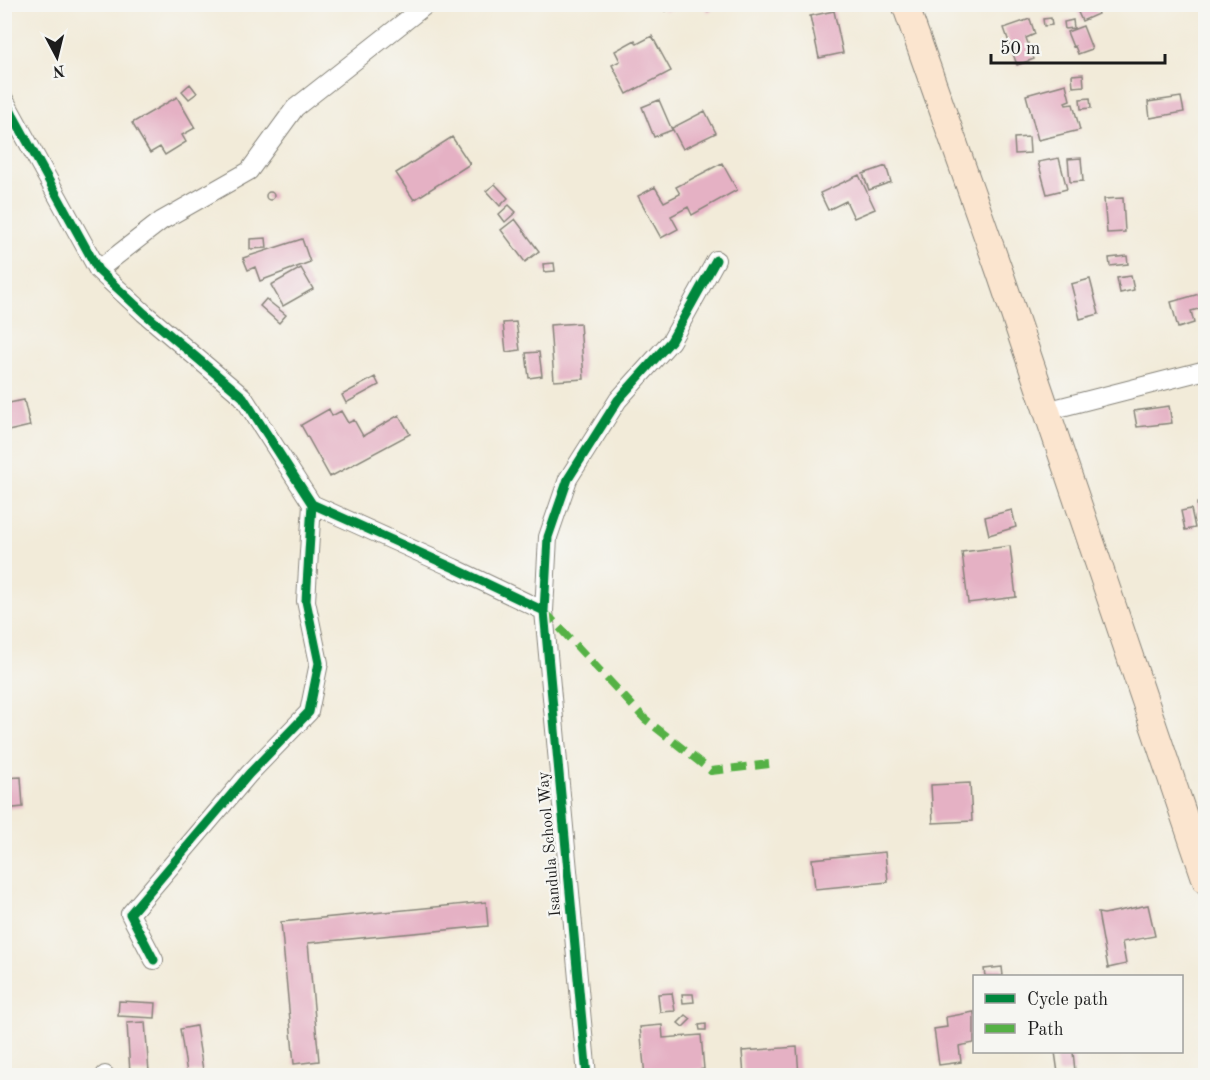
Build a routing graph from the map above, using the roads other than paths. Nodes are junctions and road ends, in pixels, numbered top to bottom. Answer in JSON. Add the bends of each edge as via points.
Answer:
{"nodes":[{"id":1,"x":427,"y":4,"type":"edge"},
{"id":2,"x":905,"y":4,"type":"edge"},
{"id":3,"x":4,"y":99,"type":"edge"},
{"id":4,"x":716,"y":260,"type":"dead end"},
{"id":5,"x":98,"y":270,"type":"junction"},
{"id":6,"x":1206,"y":370,"type":"edge"},
{"id":7,"x":1046,"y":411,"type":"junction"},
{"id":8,"x":312,"y":504,"type":"junction"},
{"id":9,"x":544,"y":611,"type":"junction"},
{"id":10,"x":1206,"y":881,"type":"edge"},
{"id":11,"x":154,"y":960,"type":"dead end"},
{"id":12,"x":586,"y":1076,"type":"edge"}],
"edges":[{"from":1,"to":5,"type":"street","via":[[295,108],[249,171],[161,221]]},
{"from":2,"to":7,"type":"main road"},
{"from":3,"to":5,"type":"street"},
{"from":4,"to":9,"type":"street","name":"Isandula School Way","via":[[671,341],[618,400],[568,479],[548,537]]},
{"from":5,"to":8,"type":"street","via":[[243,397]]},
{"from":6,"to":7,"type":"street"},
{"from":7,"to":10,"type":"main road"},
{"from":8,"to":9,"type":"street"},
{"from":8,"to":11,"type":"street","via":[[306,601],[319,663],[309,712],[249,774],[130,914]]},
{"from":9,"to":12,"type":"street","name":"Isandula School Way"}]}
